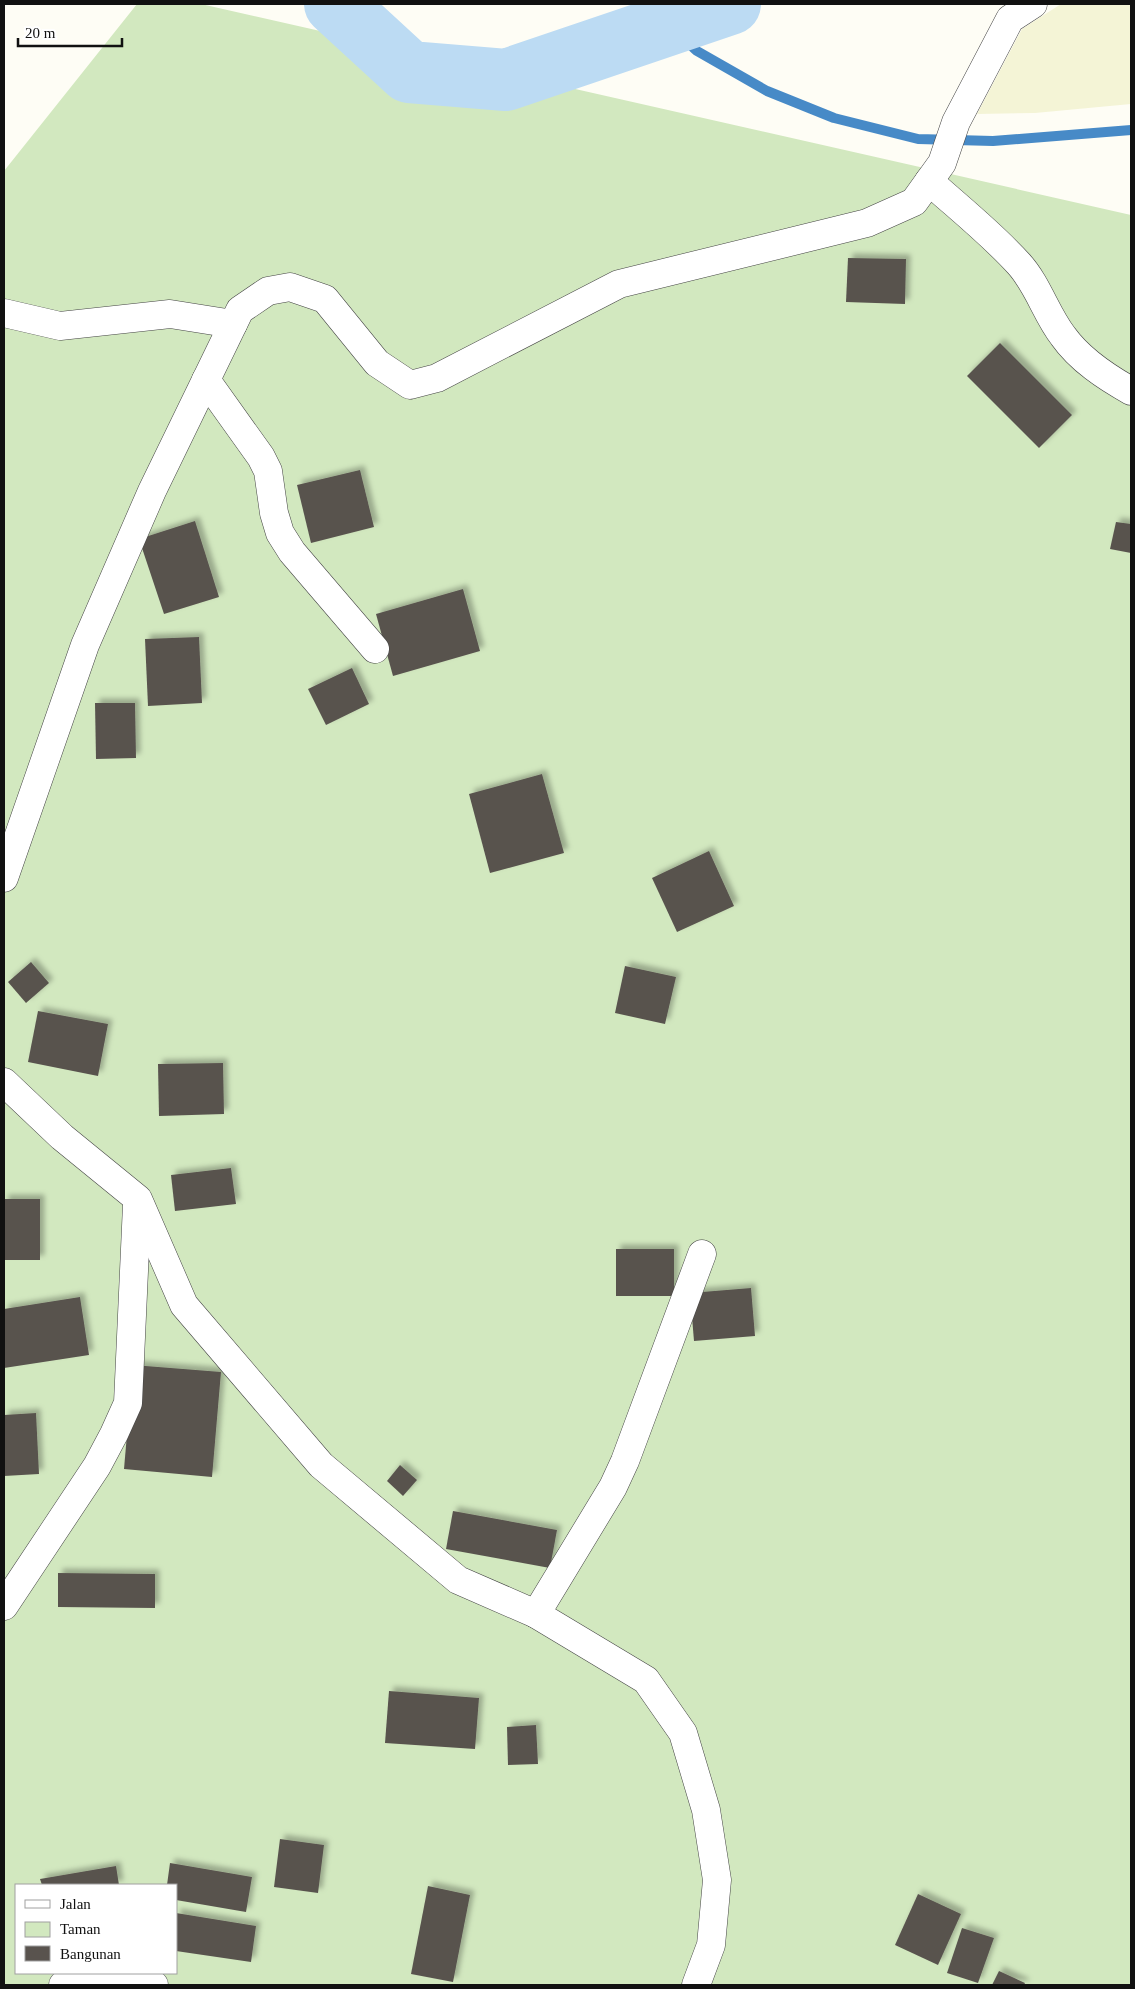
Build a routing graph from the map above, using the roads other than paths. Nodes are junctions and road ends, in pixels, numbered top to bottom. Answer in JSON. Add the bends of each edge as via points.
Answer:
{"nodes":[{"id":1,"x":1033,"y":4,"type":"edge"},
{"id":2,"x":935,"y":172,"type":"junction"},
{"id":3,"x":4,"y":313,"type":"edge"},
{"id":4,"x":234,"y":324,"type":"junction"},
{"id":5,"x":206,"y":380,"type":"junction"},
{"id":6,"x":1131,"y":390,"type":"edge"},
{"id":7,"x":375,"y":649,"type":"dead end"},
{"id":8,"x":4,"y":878,"type":"edge"},
{"id":9,"x":4,"y":1082,"type":"edge"},
{"id":10,"x":138,"y":1199,"type":"junction"},
{"id":11,"x":702,"y":1254,"type":"dead end"},
{"id":12,"x":4,"y":1606,"type":"edge"},
{"id":13,"x":536,"y":1614,"type":"junction"},
{"id":14,"x":63,"y":1985,"type":"edge"},
{"id":15,"x":154,"y":1985,"type":"edge"},
{"id":16,"x":696,"y":1985,"type":"edge"}],
"edges":[{"from":1,"to":2,"type":"street","via":[[1010,19],[956,122]]},
{"from":2,"to":4,"type":"street","via":[[914,202],[867,223],[619,284],[437,378],[410,385],[377,363],[326,299],[290,287],[268,291],[240,310]]},
{"from":2,"to":6,"type":"street","via":[[1020,265],[1063,336],[1089,364]]},
{"from":3,"to":4,"type":"street","via":[[60,326],[170,314]]},
{"from":4,"to":5,"type":"street"},
{"from":5,"to":7,"type":"street","via":[[268,471],[280,533],[292,552]]},
{"from":5,"to":8,"type":"street","via":[[152,491],[85,645]]},
{"from":9,"to":10,"type":"street","via":[[62,1137]]},
{"from":10,"to":12,"type":"street","via":[[128,1403],[97,1466]]},
{"from":10,"to":13,"type":"street","via":[[184,1305],[321,1465],[458,1580]]},
{"from":11,"to":13,"type":"street","via":[[625,1461],[613,1487]]},
{"from":13,"to":16,"type":"street","via":[[646,1680],[683,1733],[706,1810],[716,1880],[711,1945]]},
{"from":14,"to":15,"type":"street"}]}
